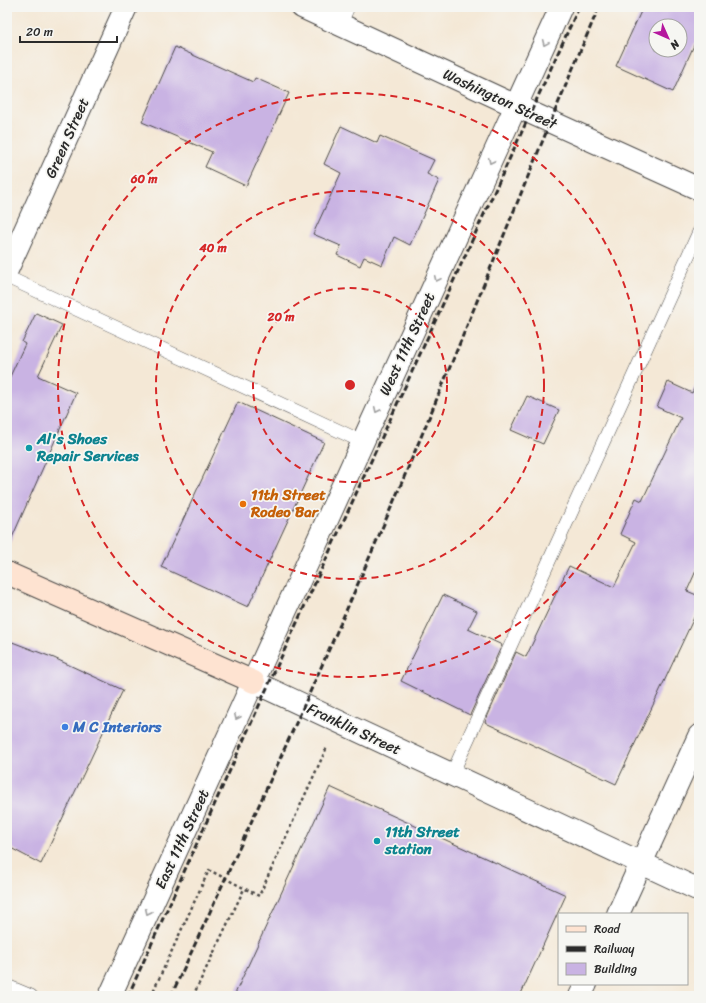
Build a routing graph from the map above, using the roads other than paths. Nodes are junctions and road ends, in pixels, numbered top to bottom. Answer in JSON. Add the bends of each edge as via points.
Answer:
{"nodes":[{"id":1,"x":126,"y":7,"type":"edge"},
{"id":2,"x":302,"y":7,"type":"edge"},
{"id":3,"x":561,"y":7,"type":"edge"},
{"id":4,"x":344,"y":16,"type":"edge"},
{"id":5,"x":516,"y":106,"type":"junction"},
{"id":6,"x":699,"y":189,"type":"edge"},
{"id":7,"x":699,"y":232,"type":"edge"},
{"id":8,"x":7,"y":270,"type":"edge"},
{"id":9,"x":7,"y":277,"type":"edge"},
{"id":10,"x":363,"y":442,"type":"junction"},
{"id":11,"x":7,"y":573,"type":"edge"},
{"id":12,"x":254,"y":682,"type":"junction"},
{"id":13,"x":699,"y":736,"type":"edge"},
{"id":14,"x":452,"y":774,"type":"junction"},
{"id":15,"x":642,"y":863,"type":"junction"},
{"id":16,"x":699,"y":890,"type":"edge"},
{"id":17,"x":618,"y":913,"type":"edge"},
{"id":18,"x":586,"y":985,"type":"edge"},
{"id":19,"x":7,"y":986,"type":"edge"},
{"id":20,"x":31,"y":996,"type":"edge"},
{"id":21,"x":110,"y":996,"type":"edge"},
{"id":22,"x":580,"y":996,"type":"edge"}],
"edges":[{"from":1,"to":8,"type":"street","name":"Green Street"},
{"from":2,"to":4,"type":"street","name":"Washington Street"},
{"from":3,"to":5,"type":"street","name":"West 11th Street","one_way":true},
{"from":4,"to":5,"type":"street","name":"Washington Street"},
{"from":5,"to":6,"type":"street","name":"Washington Street"},
{"from":5,"to":10,"type":"street","name":"West 11th Street","one_way":true},
{"from":7,"to":14,"type":"lane"},
{"from":9,"to":10,"type":"lane"},
{"from":10,"to":12,"type":"street","name":"West 11th Street"},
{"from":11,"to":12,"type":"main road","name":"Franklin Street"},
{"from":12,"to":14,"type":"street","name":"Franklin Street"},
{"from":12,"to":21,"type":"street","name":"East 11th Street","one_way":true},
{"from":13,"to":15,"type":"street"},
{"from":14,"to":15,"type":"street","name":"Franklin Street"},
{"from":15,"to":16,"type":"street","name":"Franklin Street"},
{"from":15,"to":17,"type":"street"},
{"from":18,"to":22,"type":"street"},
{"from":19,"to":20,"type":"lane"}]}
